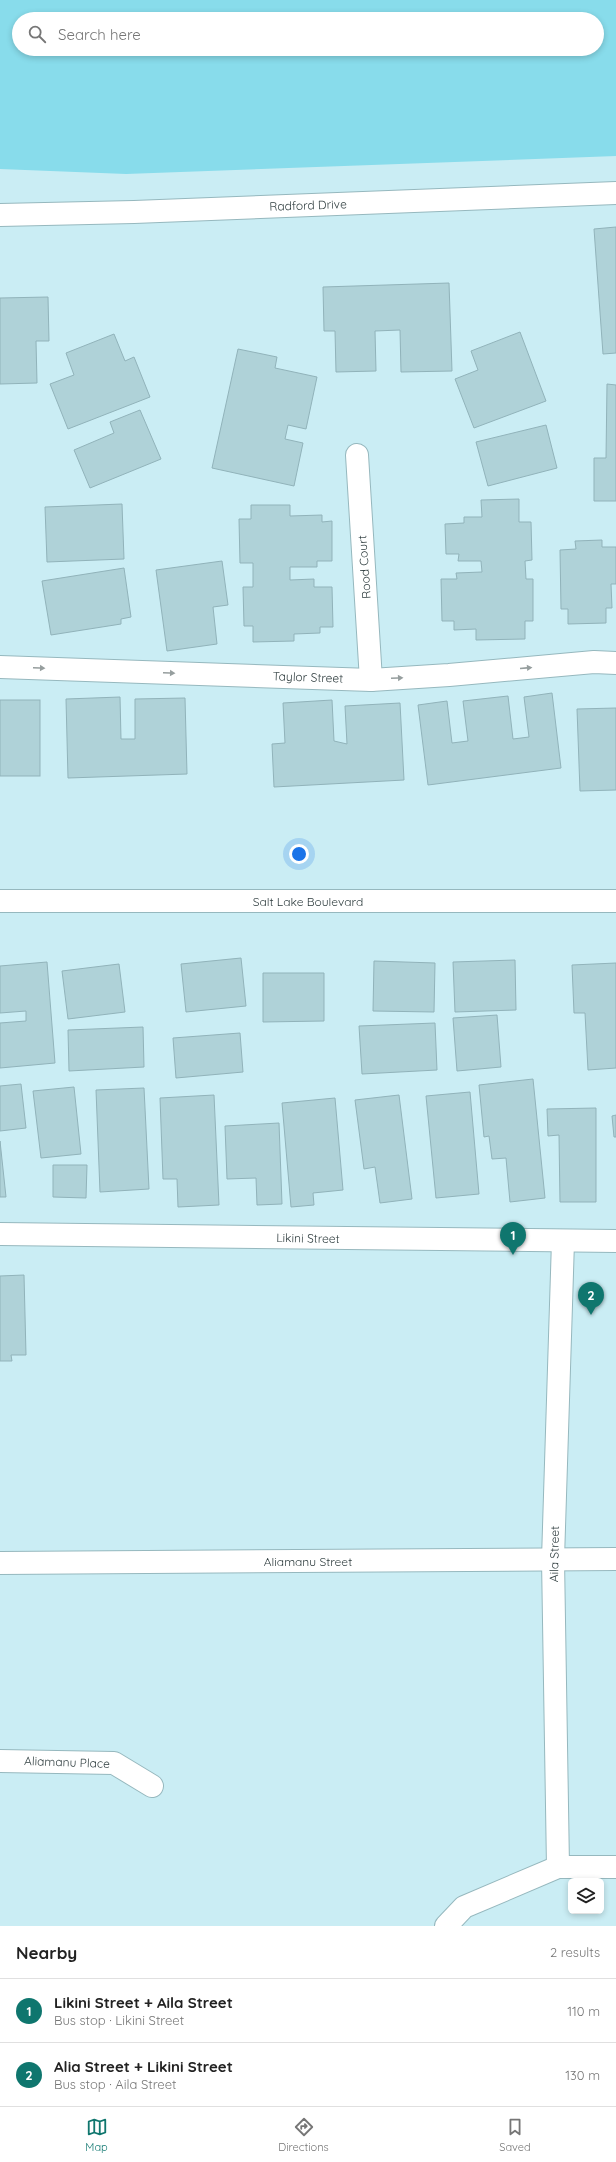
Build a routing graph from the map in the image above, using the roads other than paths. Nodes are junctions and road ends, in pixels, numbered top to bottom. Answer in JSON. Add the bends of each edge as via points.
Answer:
{"nodes":[{"id":1,"x":616,"y":193,"type":"edge"},
{"id":2,"x":0,"y":215,"type":"edge"},
{"id":3,"x":357,"y":455,"type":"dead end"},
{"id":4,"x":616,"y":663,"type":"edge"},
{"id":5,"x":0,"y":667,"type":"edge"},
{"id":6,"x":371,"y":680,"type":"junction"},
{"id":7,"x":0,"y":901,"type":"edge"},
{"id":8,"x":616,"y":901,"type":"edge"},
{"id":9,"x":0,"y":1234,"type":"edge"},
{"id":10,"x":563,"y":1241,"type":"junction"},
{"id":11,"x":616,"y":1241,"type":"edge"},
{"id":12,"x":553,"y":1559,"type":"junction"},
{"id":13,"x":616,"y":1559,"type":"edge"},
{"id":14,"x":0,"y":1563,"type":"edge"},
{"id":15,"x":0,"y":1761,"type":"edge"},
{"id":16,"x":152,"y":1786,"type":"dead end"},
{"id":17,"x":558,"y":1867,"type":"junction"},
{"id":18,"x":616,"y":1867,"type":"edge"},
{"id":19,"x":446,"y":1926,"type":"edge"}],
"edges":[{"from":1,"to":2,"type":"street","name":"Radford Drive"},
{"from":3,"to":6,"type":"street","name":"Rood Court"},
{"from":6,"to":4,"type":"street","name":"Taylor Street","one_way":true,"via":[[594,662]]},
{"from":5,"to":6,"type":"street","name":"Taylor Street","one_way":true},
{"from":7,"to":8,"type":"street","name":"Salt Lake Boulevard"},
{"from":9,"to":10,"type":"street","name":"Likini Street"},
{"from":10,"to":11,"type":"street","name":"Likini Street"},
{"from":10,"to":12,"type":"street","name":"Aila Street"},
{"from":12,"to":13,"type":"street","name":"Aliamanu Street"},
{"from":12,"to":14,"type":"street","name":"Aliamanu Street"},
{"from":12,"to":17,"type":"street","name":"Aila Street"},
{"from":15,"to":16,"type":"street","name":"Aliamanu Place","via":[[114,1763]]},
{"from":17,"to":18,"type":"street"},
{"from":17,"to":19,"type":"street","via":[[464,1907]]}]}
